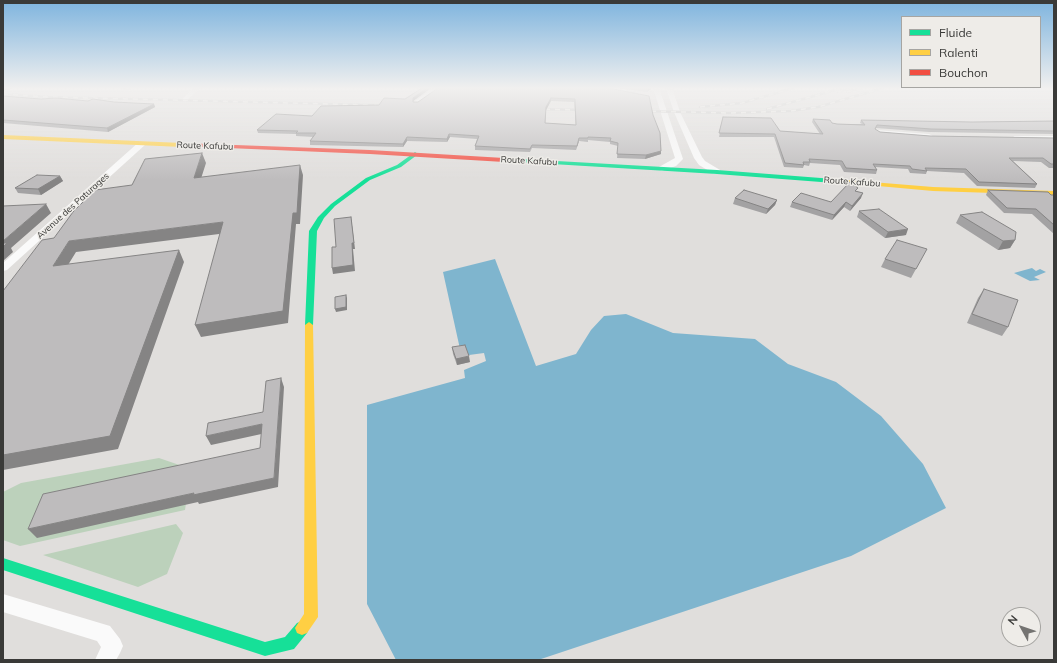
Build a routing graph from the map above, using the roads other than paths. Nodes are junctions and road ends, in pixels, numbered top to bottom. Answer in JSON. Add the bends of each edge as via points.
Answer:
{"nodes":[{"id":1,"x":664,"y":119,"type":"edge"},
{"id":2,"x":681,"y":119,"type":"edge"},
{"id":3,"x":879,"y":132,"type":"edge"},
{"id":4,"x":937,"y":136,"type":"edge"},
{"id":5,"x":3,"y":137,"type":"edge"},
{"id":6,"x":1011,"y":138,"type":"edge"},
{"id":7,"x":1054,"y":138,"type":"edge"},
{"id":8,"x":142,"y":144,"type":"junction"},
{"id":9,"x":415,"y":154,"type":"junction"},
{"id":10,"x":662,"y":169,"type":"junction"},
{"id":11,"x":717,"y":172,"type":"junction"},
{"id":12,"x":1054,"y":193,"type":"edge"},
{"id":13,"x":3,"y":268,"type":"edge"},
{"id":14,"x":3,"y":564,"type":"edge"},
{"id":15,"x":3,"y":603,"type":"edge"},
{"id":16,"x":105,"y":660,"type":"edge"}],
"edges":[{"from":1,"to":10,"type":"street","via":[[679,158]]},
{"from":2,"to":11,"type":"street","via":[[698,158]]},
{"from":3,"to":4,"type":"street"},
{"from":5,"to":8,"type":"main road","name":"Route Kafubu"},
{"from":6,"to":7,"type":"street"},
{"from":8,"to":9,"type":"main road","name":"Route Kafubu"},
{"from":8,"to":13,"type":"street","name":"Avenue des Paturages"},
{"from":9,"to":10,"type":"main road","name":"Route Kafubu"},
{"from":9,"to":14,"type":"main road","via":[[399,166],[368,179],[333,205],[321,217],[313,231],[308,336],[311,617],[289,644],[265,649]]},
{"from":10,"to":11,"type":"main road","name":"Route Kafubu"},
{"from":11,"to":12,"type":"main road","name":"Route Kafubu","via":[[933,188]]},
{"from":15,"to":16,"type":"street","via":[[103,633],[113,646]]}]}
